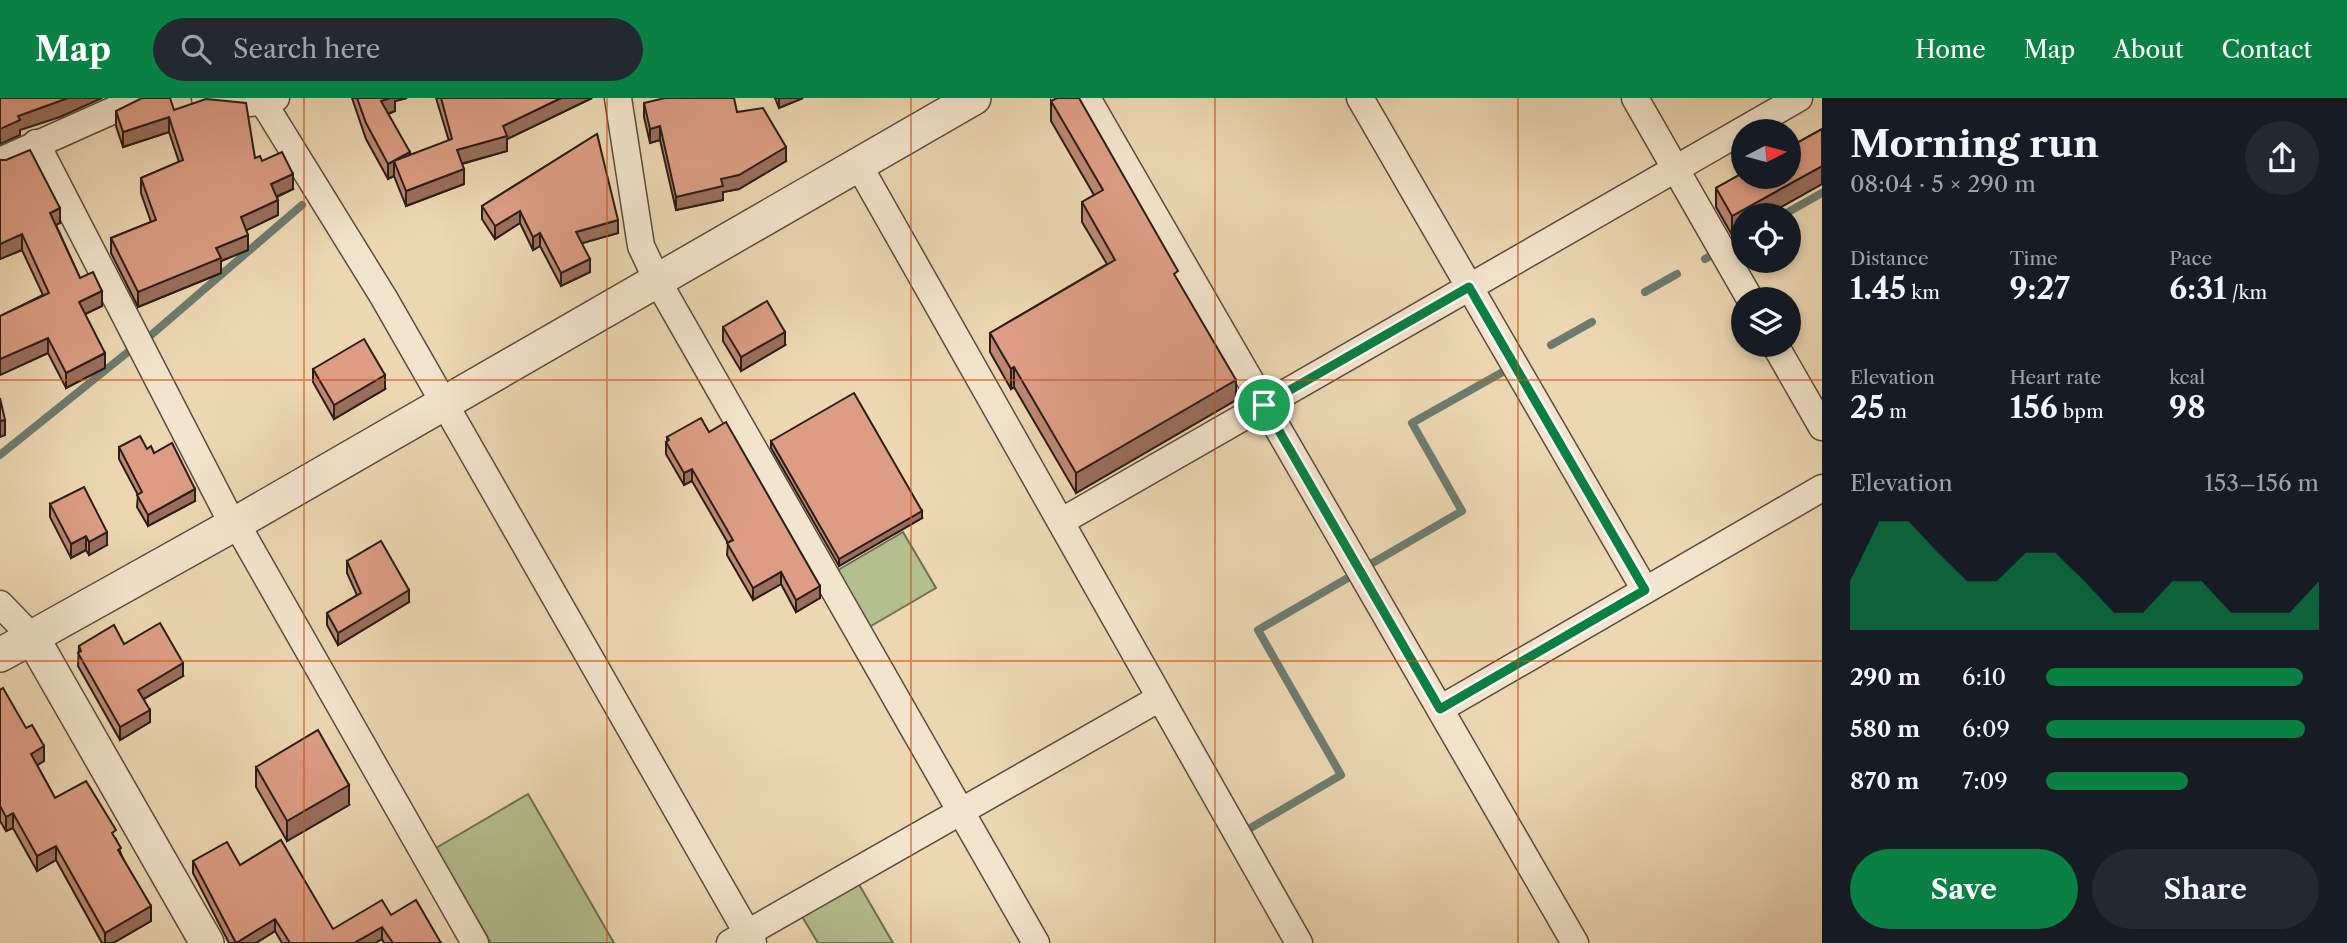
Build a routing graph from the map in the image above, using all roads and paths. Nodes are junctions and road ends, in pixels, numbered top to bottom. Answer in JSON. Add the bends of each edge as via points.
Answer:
{"nodes":[{"id":1,"x":141,"y":98,"type":"edge"},
{"id":2,"x":205,"y":98,"type":"edge"},
{"id":3,"x":618,"y":98,"type":"edge"},
{"id":4,"x":974,"y":98,"type":"edge"},
{"id":5,"x":1087,"y":98,"type":"edge"},
{"id":6,"x":1360,"y":98,"type":"edge"},
{"id":7,"x":1635,"y":98,"type":"edge"},
{"id":8,"x":1799,"y":98,"type":"edge"},
{"id":9,"x":270,"y":100,"type":"edge"},
{"id":10,"x":940,"y":106,"type":"edge"},
{"id":11,"x":36,"y":143,"type":"junction"},
{"id":12,"x":0,"y":161,"type":"edge"},
{"id":13,"x":859,"y":164,"type":"junction"},
{"id":14,"x":1675,"y":169,"type":"junction"},
{"id":15,"x":657,"y":280,"type":"junction"},
{"id":16,"x":1469,"y":287,"type":"junction"},
{"id":17,"x":1743,"y":287,"type":"edge"},
{"id":18,"x":1782,"y":357,"type":"edge"},
{"id":19,"x":444,"y":402,"type":"junction"},
{"id":20,"x":1264,"y":405,"type":"junction"},
{"id":21,"x":1822,"y":427,"type":"edge"},
{"id":22,"x":1822,"y":488,"type":"edge"},
{"id":23,"x":1062,"y":521,"type":"junction"},
{"id":24,"x":234,"y":524,"type":"junction"},
{"id":25,"x":1645,"y":590,"type":"junction"},
{"id":26,"x":0,"y":604,"type":"edge"},
{"id":27,"x":32,"y":637,"type":"junction"},
{"id":28,"x":0,"y":655,"type":"edge"},
{"id":29,"x":1160,"y":698,"type":"junction"},
{"id":30,"x":1440,"y":709,"type":"junction"},
{"id":31,"x":961,"y":811,"type":"junction"},
{"id":32,"x":744,"y":940,"type":"edge"},
{"id":33,"x":208,"y":943,"type":"edge"},
{"id":34,"x":475,"y":943,"type":"edge"},
{"id":35,"x":1036,"y":943,"type":"edge"},
{"id":36,"x":1299,"y":943,"type":"edge"},
{"id":37,"x":1575,"y":943,"type":"edge"}],
"edges":[{"from":1,"to":11,"type":"street"},
{"from":2,"to":9,"type":"street","via":[[230,103]]},
{"from":3,"to":15,"type":"street","via":[[641,246]]},
{"from":4,"to":10,"type":"street"},
{"from":5,"to":20,"type":"street"},
{"from":6,"to":16,"type":"street"},
{"from":7,"to":14,"type":"street"},
{"from":8,"to":14,"type":"street"},
{"from":9,"to":19,"type":"street"},
{"from":10,"to":13,"type":"street"},
{"from":11,"to":12,"type":"street"},
{"from":11,"to":24,"type":"street"},
{"from":13,"to":15,"type":"street"},
{"from":13,"to":23,"type":"street"},
{"from":14,"to":16,"type":"street"},
{"from":14,"to":17,"type":"street"},
{"from":15,"to":19,"type":"street"},
{"from":15,"to":31,"type":"street"},
{"from":16,"to":20,"type":"street"},
{"from":16,"to":25,"type":"street"},
{"from":18,"to":21,"type":"street"},
{"from":19,"to":24,"type":"street"},
{"from":19,"to":32,"type":"street"},
{"from":20,"to":23,"type":"street"},
{"from":20,"to":30,"type":"street"},
{"from":22,"to":25,"type":"street"},
{"from":23,"to":29,"type":"street"},
{"from":24,"to":27,"type":"street"},
{"from":24,"to":34,"type":"street"},
{"from":25,"to":30,"type":"street"},
{"from":26,"to":27,"type":"street"},
{"from":27,"to":28,"type":"street"},
{"from":27,"to":33,"type":"street"},
{"from":29,"to":31,"type":"street"},
{"from":29,"to":36,"type":"street"},
{"from":30,"to":37,"type":"street"},
{"from":31,"to":32,"type":"street"},
{"from":31,"to":35,"type":"street"}]}
